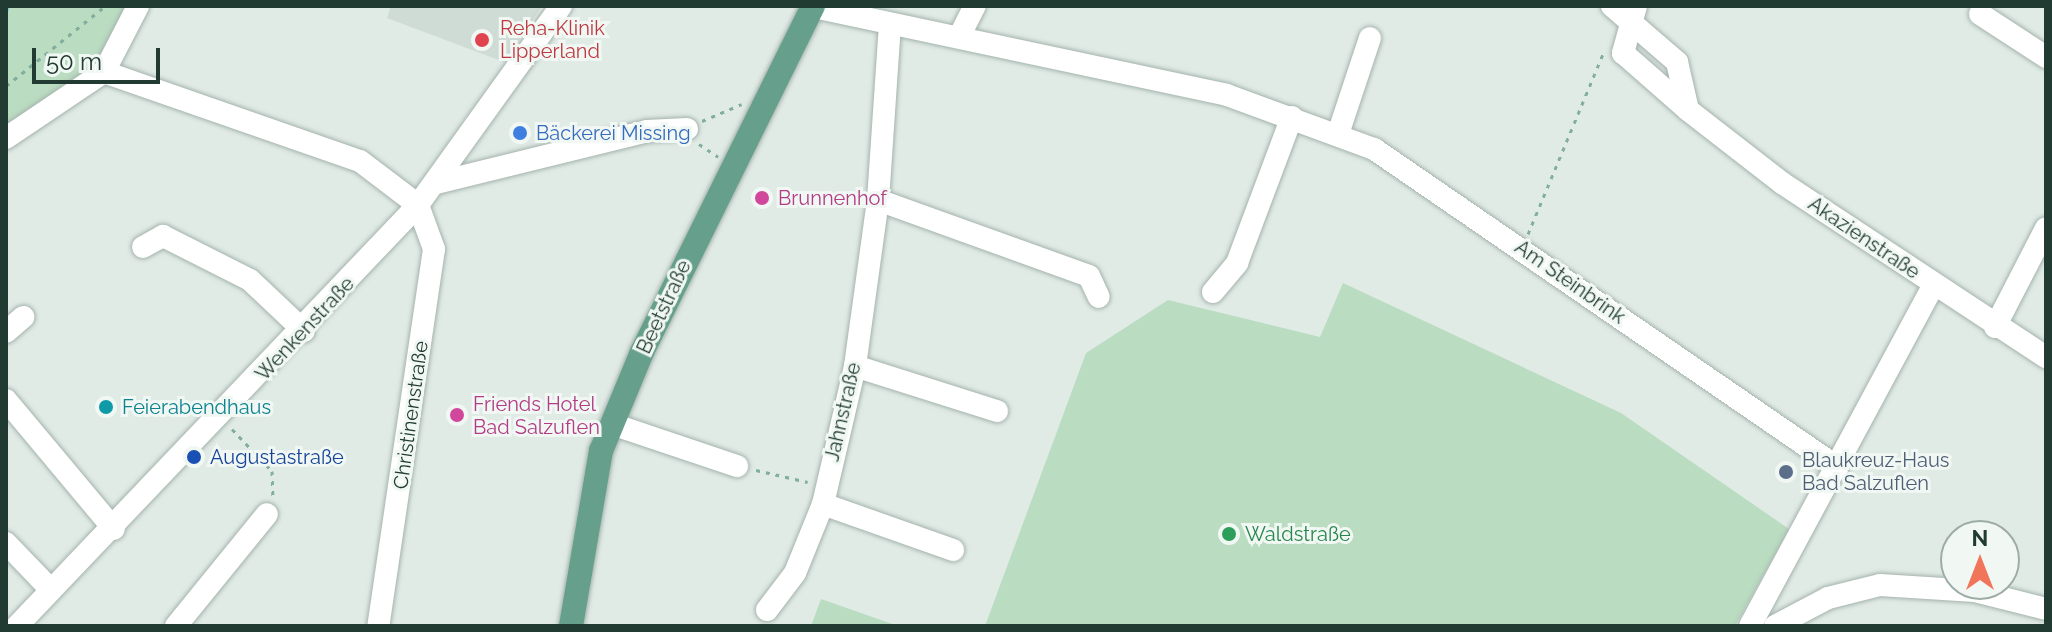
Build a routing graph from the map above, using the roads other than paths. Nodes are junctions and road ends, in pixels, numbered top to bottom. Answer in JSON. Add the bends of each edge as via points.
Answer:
{"nodes":[{"id":1,"x":138,"y":6,"type":"edge"},
{"id":2,"x":561,"y":6,"type":"edge"},
{"id":3,"x":975,"y":6,"type":"edge"},
{"id":4,"x":1612,"y":6,"type":"edge"},
{"id":5,"x":812,"y":7,"type":"edge"},
{"id":6,"x":1632,"y":14,"type":"edge"},
{"id":7,"x":1980,"y":14,"type":"dead end"},
{"id":8,"x":890,"y":25,"type":"junction"},
{"id":9,"x":960,"y":35,"type":"junction"},
{"id":10,"x":1370,"y":38,"type":"dead end"},
{"id":11,"x":2046,"y":57,"type":"edge"},
{"id":12,"x":104,"y":72,"type":"junction"},
{"id":13,"x":1688,"y":110,"type":"junction"},
{"id":14,"x":1292,"y":117,"type":"junction"},
{"id":15,"x":687,"y":129,"type":"road end"},
{"id":16,"x":1338,"y":134,"type":"junction"},
{"id":17,"x":6,"y":138,"type":"edge"},
{"id":18,"x":436,"y":183,"type":"junction"},
{"id":19,"x":878,"y":200,"type":"junction"},
{"id":20,"x":418,"y":205,"type":"junction"},
{"id":21,"x":2046,"y":228,"type":"edge"},
{"id":22,"x":143,"y":247,"type":"dead end"},
{"id":23,"x":1933,"y":286,"type":"junction"},
{"id":24,"x":1213,"y":292,"type":"dead end"},
{"id":25,"x":1099,"y":297,"type":"dead end"},
{"id":26,"x":23,"y":317,"type":"dead end"},
{"id":27,"x":1995,"y":327,"type":"junction"},
{"id":28,"x":304,"y":331,"type":"junction"},
{"id":29,"x":6,"y":332,"type":"edge"},
{"id":30,"x":2046,"y":357,"type":"edge"},
{"id":31,"x":855,"y":366,"type":"junction"},
{"id":32,"x":6,"y":400,"type":"edge"},
{"id":33,"x":997,"y":411,"type":"dead end"},
{"id":34,"x":612,"y":424,"type":"junction"},
{"id":35,"x":737,"y":466,"type":"road end"},
{"id":36,"x":1837,"y":467,"type":"junction"},
{"id":37,"x":825,"y":495,"type":"junction"},
{"id":38,"x":270,"y":506,"type":"road end"},
{"id":39,"x":114,"y":529,"type":"junction"},
{"id":40,"x":6,"y":543,"type":"edge"},
{"id":41,"x":953,"y":550,"type":"dead end"},
{"id":42,"x":51,"y":590,"type":"junction"},
{"id":43,"x":2046,"y":609,"type":"edge"},
{"id":44,"x":767,"y":610,"type":"dead end"},
{"id":45,"x":1776,"y":625,"type":"edge"},
{"id":46,"x":17,"y":626,"type":"edge"},
{"id":47,"x":176,"y":626,"type":"edge"},
{"id":48,"x":378,"y":626,"type":"edge"},
{"id":49,"x":571,"y":626,"type":"edge"},
{"id":50,"x":1750,"y":626,"type":"edge"}],
"edges":[{"from":1,"to":12,"type":"street"},
{"from":2,"to":18,"type":"street","name":"Wenkenstraße"},
{"from":3,"to":9,"type":"street"},
{"from":4,"to":6,"type":"street"},
{"from":5,"to":8,"type":"street","name":"Am Steinbrink"},
{"from":5,"to":34,"type":"main road","name":"Beetstraße","via":[[760,105]]},
{"from":6,"to":13,"type":"street","via":[[1677,62]]},
{"from":6,"to":13,"type":"street","name":"Akazienstraße","via":[[1623,53]]},
{"from":7,"to":11,"type":"street"},
{"from":8,"to":9,"type":"street","name":"Am Steinbrink"},
{"from":8,"to":19,"type":"street","name":"Jahnstraße"},
{"from":9,"to":14,"type":"street","name":"Am Steinbrink","via":[[1227,95]]},
{"from":10,"to":16,"type":"street"},
{"from":12,"to":17,"type":"street"},
{"from":12,"to":20,"type":"street","via":[[360,161]]},
{"from":13,"to":23,"type":"street","name":"Akazienstraße"},
{"from":14,"to":16,"type":"street","name":"Am Steinbrink"},
{"from":14,"to":24,"type":"street","via":[[1237,263]]},
{"from":15,"to":18,"type":"street","via":[[647,131]]},
{"from":16,"to":36,"type":"street","name":"Am Steinbrink","via":[[1422,177]]},
{"from":18,"to":20,"type":"street","name":"Wenkenstraße"},
{"from":19,"to":25,"type":"street","via":[[1089,276]]},
{"from":19,"to":31,"type":"street","name":"Jahnstraße"},
{"from":20,"to":28,"type":"street","name":"Wenkenstraße"},
{"from":20,"to":48,"type":"street","name":"Christinenstraße","via":[[434,249]]},
{"from":21,"to":27,"type":"street"},
{"from":22,"to":28,"type":"street","via":[[163,236],[250,280]]},
{"from":23,"to":27,"type":"street","name":"Akazienstraße"},
{"from":23,"to":36,"type":"street"},
{"from":26,"to":29,"type":"street"},
{"from":27,"to":30,"type":"street","name":"Akazienstraße"},
{"from":28,"to":39,"type":"street","name":"Wenkenstraße"},
{"from":31,"to":33,"type":"street"},
{"from":31,"to":37,"type":"street","name":"Jahnstraße"},
{"from":32,"to":39,"type":"street"},
{"from":34,"to":35,"type":"street"},
{"from":34,"to":49,"type":"main road","name":"Beetstraße","via":[[592,480]]},
{"from":36,"to":50,"type":"street"},
{"from":37,"to":41,"type":"street"},
{"from":37,"to":44,"type":"street","name":"Jahnstraße","via":[[795,573]]},
{"from":38,"to":47,"type":"street"},
{"from":39,"to":42,"type":"street","name":"Wenkenstraße"},
{"from":40,"to":42,"type":"street"},
{"from":42,"to":46,"type":"street","name":"Wenkenstraße"},
{"from":43,"to":45,"type":"street","via":[[1975,591],[1880,585],[1828,598]]}]}
